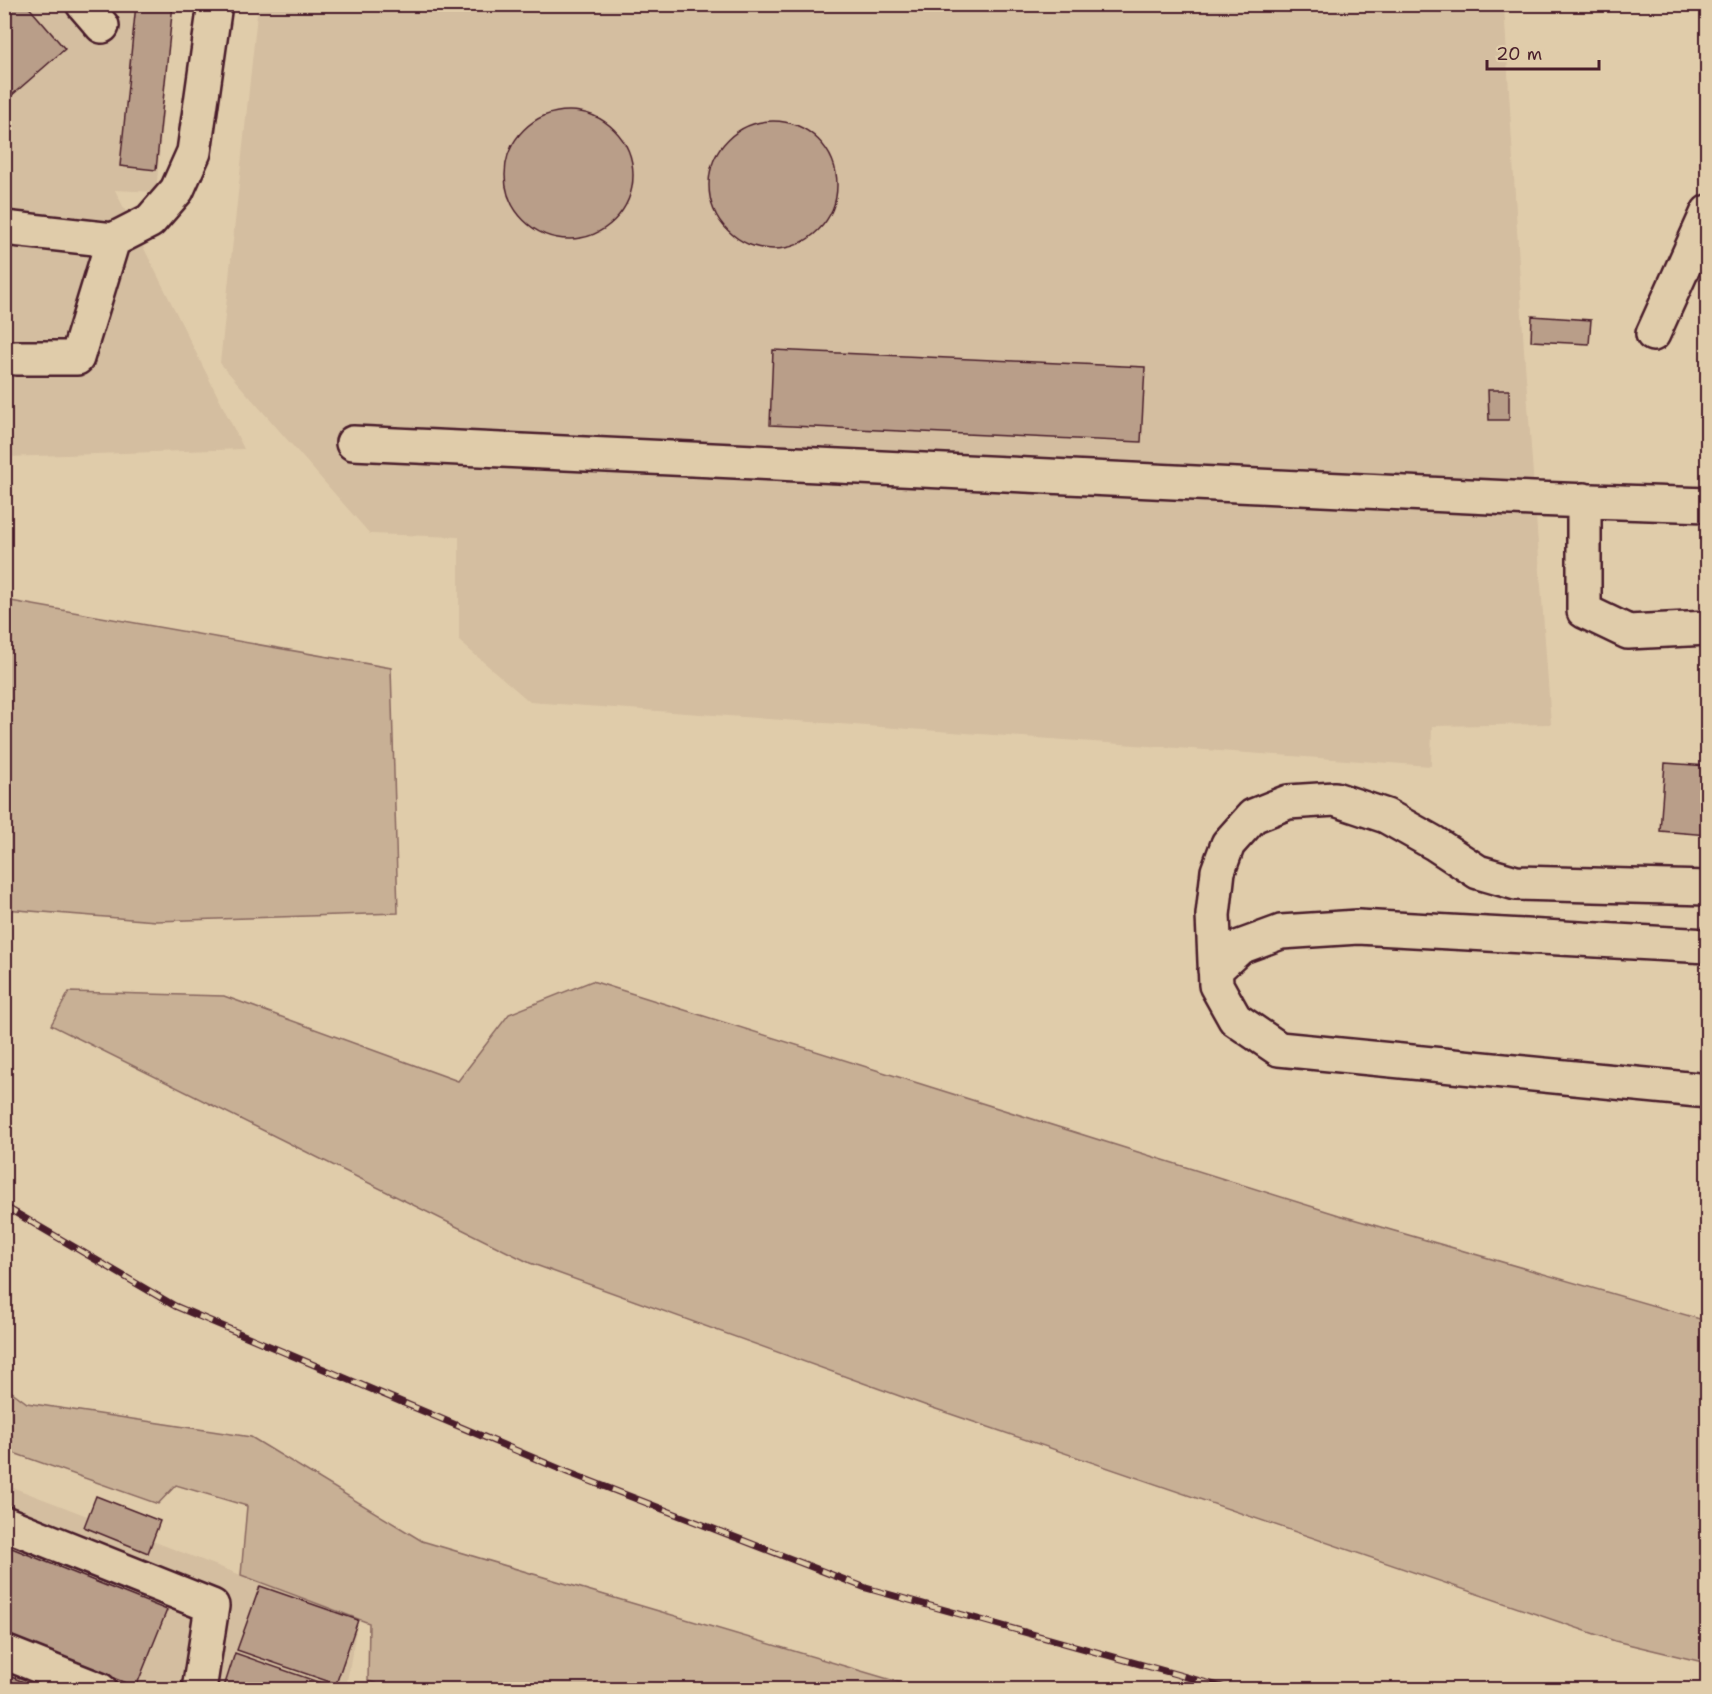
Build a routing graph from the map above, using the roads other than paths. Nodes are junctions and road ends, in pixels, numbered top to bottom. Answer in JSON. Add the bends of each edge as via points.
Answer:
{"nodes":[{"id":1,"x":215,"y":4,"type":"edge"},
{"id":2,"x":1707,"y":212,"type":"edge"},
{"id":3,"x":4,"y":228,"type":"edge"},
{"id":4,"x":113,"y":240,"type":"junction"},
{"id":5,"x":1653,"y":334,"type":"dead end"},
{"id":6,"x":16,"y":358,"type":"dead end"},
{"id":7,"x":353,"y":443,"type":"dead end"},
{"id":8,"x":1584,"y":500,"type":"junction"},
{"id":9,"x":1707,"y":505,"type":"edge"},
{"id":10,"x":1707,"y":628,"type":"edge"},
{"id":11,"x":1707,"y":888,"type":"edge"},
{"id":12,"x":1707,"y":946,"type":"edge"},
{"id":13,"x":1215,"y":969,"type":"junction"},
{"id":14,"x":1707,"y":1091,"type":"edge"},
{"id":15,"x":4,"y":1523,"type":"edge"},
{"id":16,"x":4,"y":1652,"type":"edge"},
{"id":17,"x":100,"y":1689,"type":"edge"},
{"id":18,"x":200,"y":1689,"type":"edge"}],
"edges":[{"from":1,"to":4,"type":"lane","via":[[194,152],[177,190],[150,221]]},
{"from":2,"to":5,"type":"lane"},
{"from":3,"to":4,"type":"lane"},
{"from":4,"to":6,"type":"lane","via":[[77,358]]},
{"from":7,"to":8,"type":"lane"},
{"from":8,"to":9,"type":"lane"},
{"from":8,"to":10,"type":"lane","via":[[1584,612],[1628,632]]},
{"from":11,"to":13,"type":"lane","via":[[1516,883],[1478,872],[1386,816],[1335,799],[1288,802],[1253,816],[1228,843],[1218,871]]},
{"from":12,"to":13,"type":"lane","via":[[1358,927],[1281,932],[1240,947]]},
{"from":13,"to":14,"type":"lane","via":[[1216,985],[1235,1019],[1279,1049]]},
{"from":15,"to":18,"type":"lane","via":[[212,1606]]},
{"from":16,"to":17,"type":"lane"}]}
